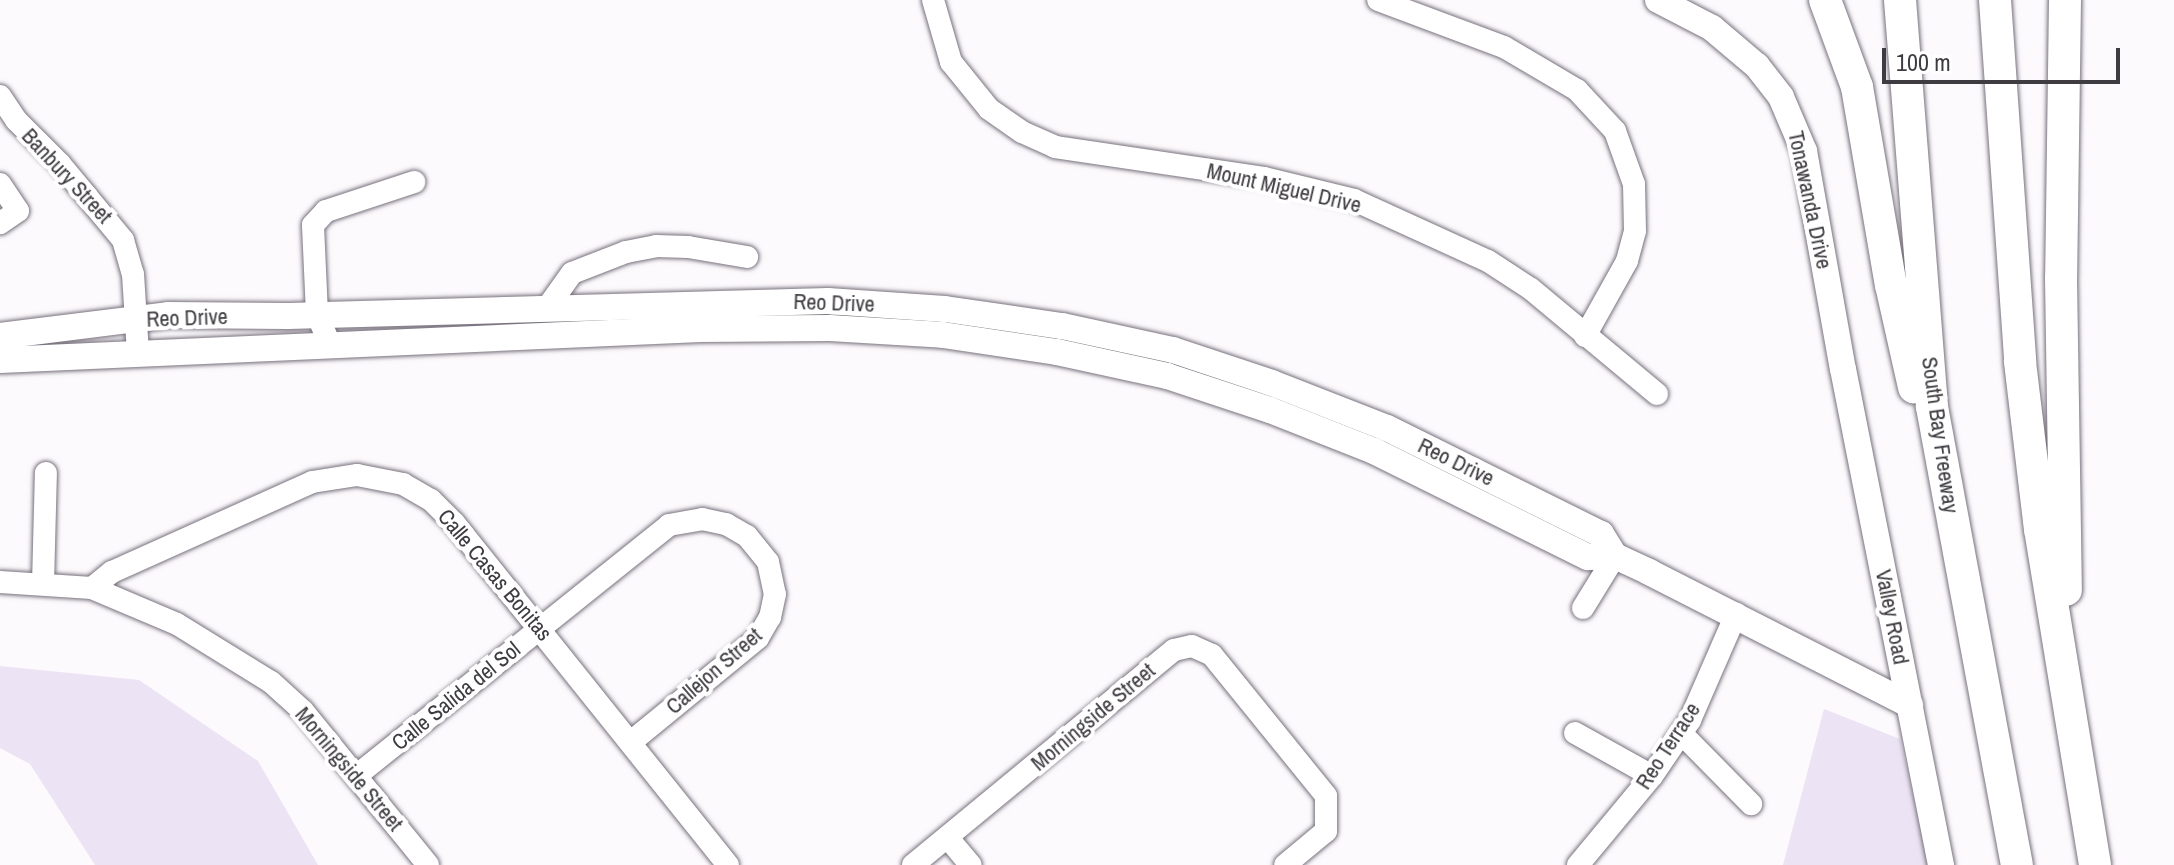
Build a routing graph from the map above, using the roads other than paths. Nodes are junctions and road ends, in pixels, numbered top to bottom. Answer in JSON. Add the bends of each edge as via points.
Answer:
{"nodes":[{"id":1,"x":933,"y":0,"type":"edge"},
{"id":2,"x":1378,"y":0,"type":"edge"},
{"id":3,"x":1658,"y":0,"type":"edge"},
{"id":4,"x":1825,"y":0,"type":"edge"},
{"id":5,"x":1900,"y":0,"type":"edge"},
{"id":6,"x":1995,"y":0,"type":"edge"},
{"id":7,"x":2065,"y":0,"type":"edge"},
{"id":8,"x":0,"y":96,"type":"edge"},
{"id":9,"x":414,"y":182,"type":"dead end"},
{"id":10,"x":0,"y":184,"type":"edge"},
{"id":11,"x":0,"y":223,"type":"edge"},
{"id":12,"x":747,"y":257,"type":"dead end"},
{"id":13,"x":547,"y":308,"type":"junction"},
{"id":14,"x":317,"y":314,"type":"junction"},
{"id":15,"x":139,"y":319,"type":"junction"},
{"id":16,"x":0,"y":336,"type":"edge"},
{"id":17,"x":1585,"y":336,"type":"junction"},
{"id":18,"x":331,"y":347,"type":"junction"},
{"id":19,"x":138,"y":354,"type":"junction"},
{"id":20,"x":0,"y":360,"type":"edge"},
{"id":21,"x":1843,"y":369,"type":"joint"},
{"id":22,"x":1657,"y":394,"type":"dead end"},
{"id":23,"x":46,"y":473,"type":"dead end"},
{"id":24,"x":756,"y":545,"type":"joint"},
{"id":25,"x":1615,"y":556,"type":"junction"},
{"id":26,"x":0,"y":582,"type":"edge"},
{"id":27,"x":43,"y":584,"type":"junction"},
{"id":28,"x":92,"y":588,"type":"junction"},
{"id":29,"x":1583,"y":608,"type":"dead end"},
{"id":30,"x":1736,"y":614,"type":"junction"},
{"id":31,"x":540,"y":628,"type":"junction"},
{"id":32,"x":1981,"y":682,"type":"junction"},
{"id":33,"x":1910,"y":705,"type":"junction"},
{"id":34,"x":2067,"y":709,"type":"junction"},
{"id":35,"x":1575,"y":733,"type":"dead end"},
{"id":36,"x":1681,"y":733,"type":"junction"},
{"id":37,"x":631,"y":742,"type":"junction"},
{"id":38,"x":356,"y":776,"type":"junction"},
{"id":39,"x":1652,"y":776,"type":"junction"},
{"id":40,"x":1751,"y":804,"type":"dead end"},
{"id":41,"x":948,"y":838,"type":"junction"},
{"id":42,"x":428,"y":865,"type":"edge"},
{"id":43,"x":728,"y":865,"type":"edge"},
{"id":44,"x":913,"y":865,"type":"edge"},
{"id":45,"x":971,"y":865,"type":"edge"},
{"id":46,"x":1285,"y":865,"type":"edge"},
{"id":47,"x":1578,"y":865,"type":"edge"},
{"id":48,"x":1941,"y":865,"type":"edge"},
{"id":49,"x":2017,"y":865,"type":"edge"},
{"id":50,"x":2095,"y":865,"type":"edge"}],
"edges":[{"from":1,"to":17,"type":"street","name":"Mount Miguel Drive","via":[[951,62],[989,109],[1022,132],[1055,147],[1264,178],[1354,200],[1488,261],[1531,289]]},
{"from":2,"to":17,"type":"street","via":[[1504,47],[1577,90],[1615,131],[1634,184],[1635,231],[1627,261]]},
{"from":3,"to":21,"type":"main road","name":"Tonawanda Drive","via":[[1712,28],[1743,52],[1790,114],[1804,151]]},
{"from":4,"to":32,"type":"highway","via":[[1857,87],[1891,285]]},
{"from":5,"to":32,"type":"highway","name":"South Bay Freeway","via":[[1932,407]]},
{"from":6,"to":34,"type":"highway","via":[[2020,362]]},
{"from":7,"to":34,"type":"highway","via":[[2061,278]]},
{"from":8,"to":15,"type":"street","name":"Banbury Street","via":[[123,240]]},
{"from":9,"to":14,"type":"street","via":[[326,211],[313,225]]},
{"from":10,"to":11,"type":"street","via":[[18,211]]},
{"from":12,"to":13,"type":"street","via":[[688,247],[626,252],[572,273]]},
{"from":13,"to":14,"type":"main road","name":"Reo Drive"},
{"from":13,"to":25,"type":"main road","name":"Reo Drive","via":[[828,301],[945,309],[1173,350],[1387,428],[1601,534]]},
{"from":14,"to":15,"type":"main road","name":"Reo Drive"},
{"from":14,"to":18,"type":"street"},
{"from":15,"to":16,"type":"main road","name":"Reo Drive"},
{"from":15,"to":19,"type":"street","name":"Banbury Street"},
{"from":17,"to":22,"type":"street","name":"Mount Miguel Drive"},
{"from":18,"to":19,"type":"main road","name":"Reo Drive"},
{"from":18,"to":25,"type":"main road","name":"Reo Drive","via":[[580,333],[830,328],[943,335],[1057,352],[1167,376],[1270,410],[1374,451],[1588,557]]},
{"from":19,"to":20,"type":"main road","name":"Reo Drive"},
{"from":21,"to":33,"type":"main road","name":"Valley Road"},
{"from":23,"to":27,"type":"street"},
{"from":24,"to":31,"type":"street","name":"Calle Salida del Sol","via":[[737,529],[714,521],[691,519],[669,525]]},
{"from":24,"to":37,"type":"street","name":"Callejon Street","via":[[774,583],[765,628]]},
{"from":25,"to":29,"type":"street"},
{"from":25,"to":30,"type":"main road","name":"Reo Drive"},
{"from":26,"to":27,"type":"street","name":"Morningside Street"},
{"from":27,"to":28,"type":"street","name":"Morningside Street"},
{"from":28,"to":31,"type":"street","name":"Calle Casas Bonitas","via":[[112,572],[312,482],[341,475],[372,476],[417,491],[443,511]]},
{"from":28,"to":38,"type":"street","name":"Morningside Street","via":[[177,624],[271,682],[303,711]]},
{"from":30,"to":33,"type":"main road","name":"Reo Drive"},
{"from":30,"to":36,"type":"street","name":"Reo Terrace"},
{"from":31,"to":37,"type":"street","name":"Calle Casas Bonitas"},
{"from":31,"to":38,"type":"street","name":"Calle Salida del Sol"},
{"from":32,"to":49,"type":"highway","name":"South Bay Freeway"},
{"from":33,"to":48,"type":"main road","name":"Valley Road"},
{"from":34,"to":50,"type":"highway"},
{"from":35,"to":39,"type":"street"},
{"from":36,"to":39,"type":"street","name":"Reo Terrace"},
{"from":36,"to":40,"type":"street"},
{"from":37,"to":43,"type":"street","name":"Calle Casas Bonitas"},
{"from":38,"to":42,"type":"street","name":"Morningside Street"},
{"from":39,"to":47,"type":"street","name":"Reo Terrace"},
{"from":41,"to":44,"type":"street","name":"Morningside Street"},
{"from":41,"to":45,"type":"street"},
{"from":41,"to":46,"type":"street","name":"Morningside Street","via":[[1180,647],[1199,647],[1212,655],[1326,796],[1326,831]]}]}
